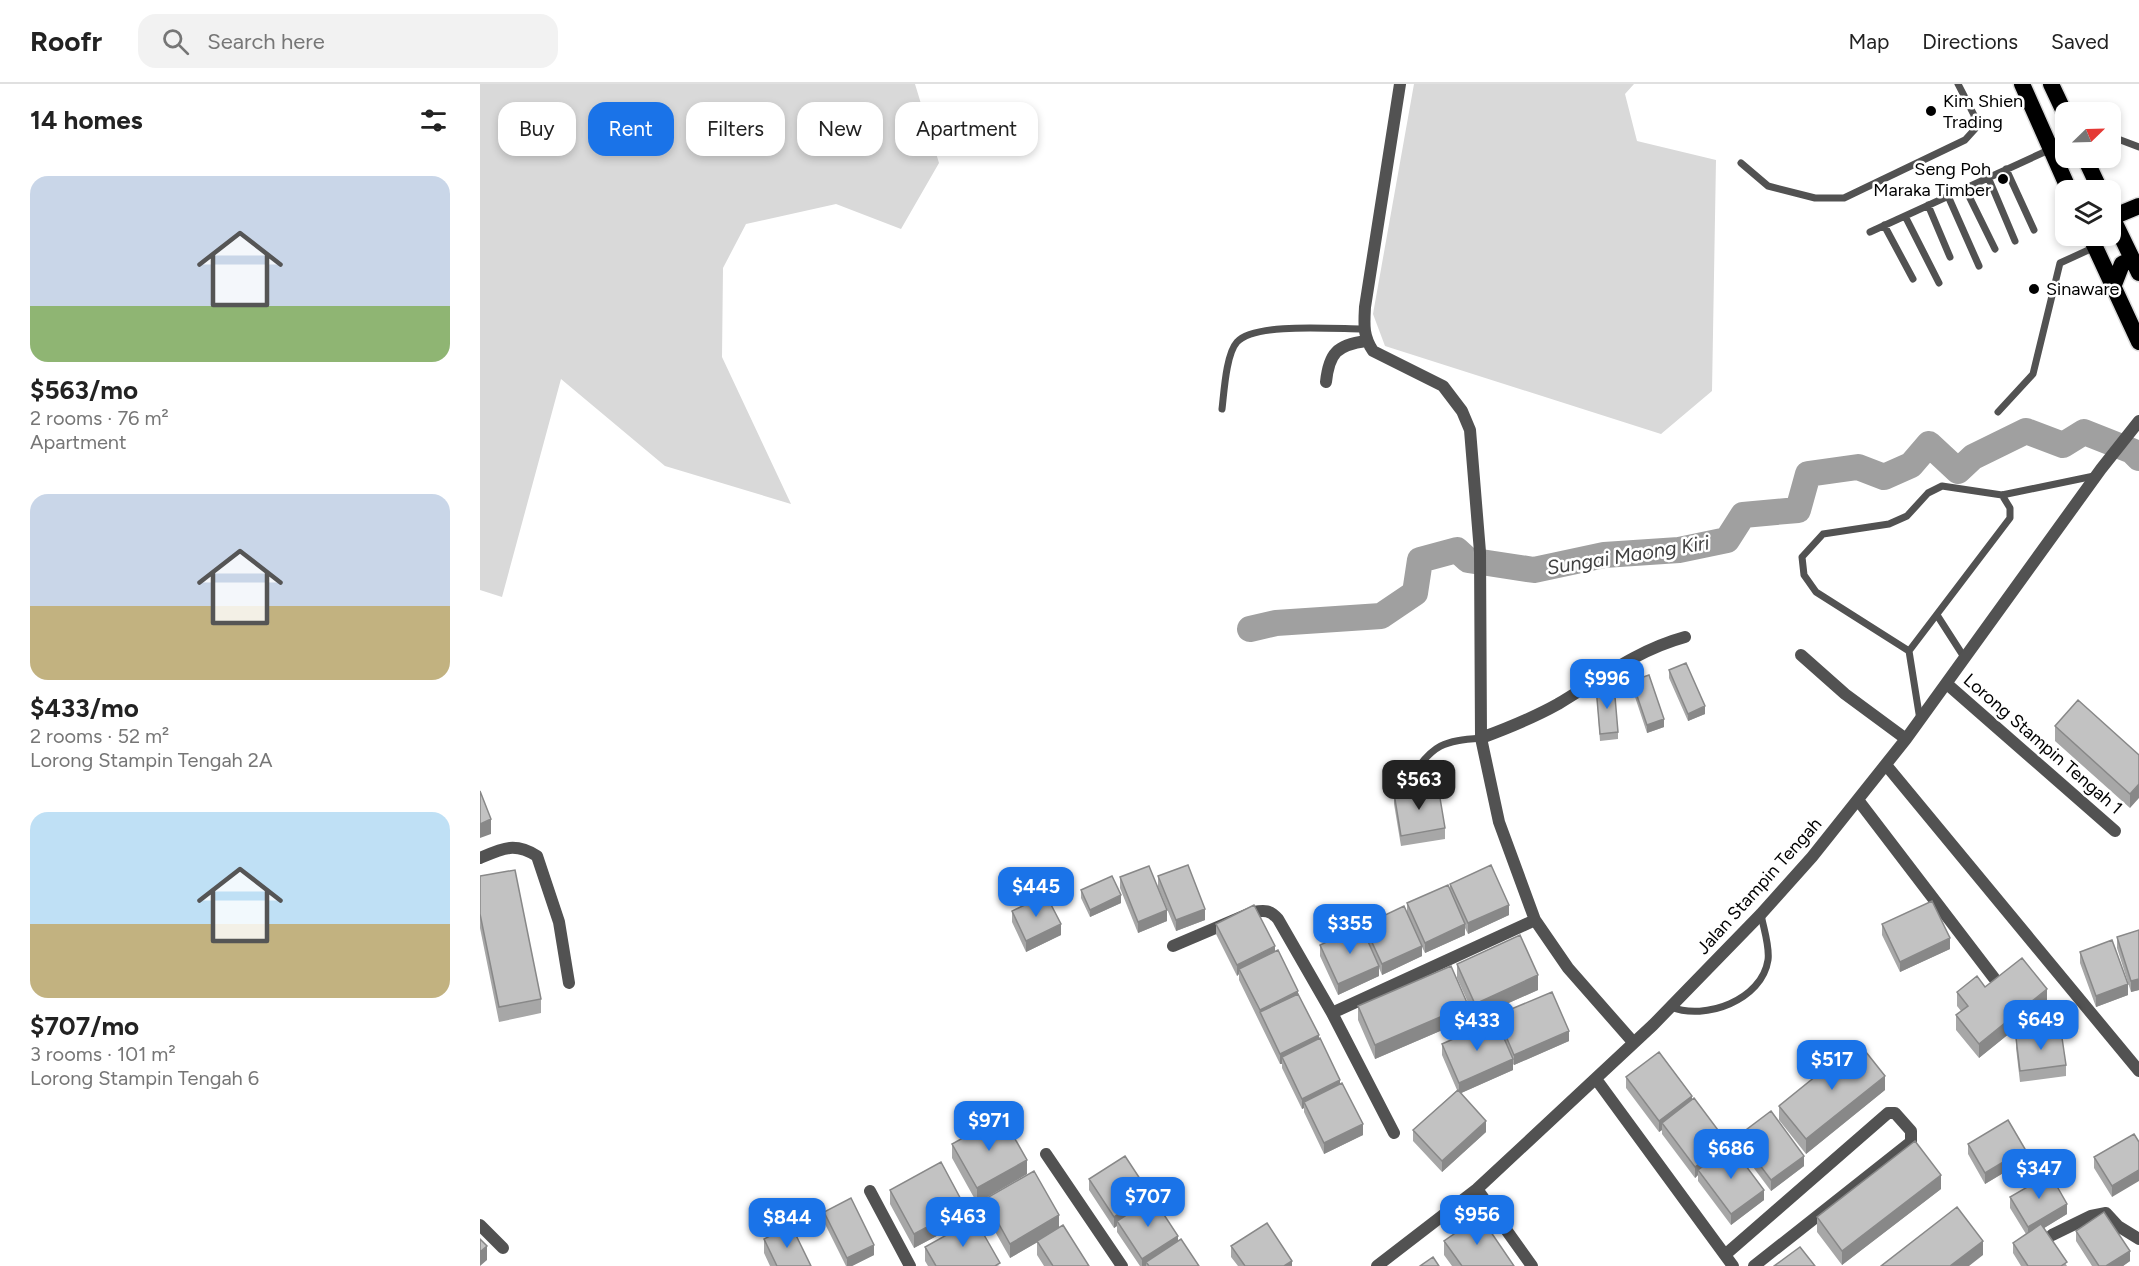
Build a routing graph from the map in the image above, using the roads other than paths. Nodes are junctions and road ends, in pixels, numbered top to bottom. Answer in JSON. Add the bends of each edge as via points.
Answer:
{"nodes":[{"id":1,"x":1400,"y":84,"type":"edge"},
{"id":2,"x":1958,"y":84,"type":"edge"},
{"id":3,"x":2022,"y":84,"type":"edge"},
{"id":4,"x":2121,"y":140,"type":"edge"},
{"id":5,"x":2139,"y":147,"type":"edge"},
{"id":6,"x":2051,"y":149,"type":"junction"},
{"id":7,"x":1741,"y":163,"type":"dead end"},
{"id":8,"x":2006,"y":169,"type":"junction"},
{"id":9,"x":1988,"y":177,"type":"junction"},
{"id":10,"x":2065,"y":180,"type":"edge"},
{"id":11,"x":1965,"y":188,"type":"junction"},
{"id":12,"x":1948,"y":196,"type":"junction"},
{"id":13,"x":1928,"y":205,"type":"junction"},
{"id":14,"x":2139,"y":206,"type":"edge"},
{"id":15,"x":2121,"y":212,"type":"edge"},
{"id":16,"x":1905,"y":216,"type":"junction"},
{"id":17,"x":1884,"y":225,"type":"junction"},
{"id":18,"x":2034,"y":230,"type":"dead end"},
{"id":19,"x":1870,"y":232,"type":"dead end"},
{"id":20,"x":2121,"y":236,"type":"edge"},
{"id":21,"x":2015,"y":242,"type":"dead end"},
{"id":22,"x":2085,"y":246,"type":"edge"},
{"id":23,"x":2094,"y":246,"type":"edge"},
{"id":24,"x":1995,"y":249,"type":"dead end"},
{"id":25,"x":1950,"y":257,"type":"dead end"},
{"id":26,"x":1979,"y":266,"type":"dead end"},
{"id":27,"x":2136,"y":266,"type":"edge"},
{"id":28,"x":1913,"y":279,"type":"dead end"},
{"id":29,"x":1939,"y":283,"type":"dead end"},
{"id":30,"x":2113,"y":287,"type":"junction"},
{"id":31,"x":1365,"y":335,"type":"junction"},
{"id":32,"x":2139,"y":342,"type":"edge"},
{"id":33,"x":1326,"y":382,"type":"dead end"},
{"id":34,"x":1222,"y":410,"type":"dead end"},
{"id":35,"x":1998,"y":412,"type":"dead end"},
{"id":36,"x":2139,"y":421,"type":"edge"},
{"id":37,"x":2098,"y":472,"type":"junction"},
{"id":38,"x":2002,"y":495,"type":"junction"},
{"id":39,"x":1937,"y":615,"type":"junction"},
{"id":40,"x":1685,"y":637,"type":"dead end"},
{"id":41,"x":1909,"y":651,"type":"junction"},
{"id":42,"x":1801,"y":655,"type":"dead end"},
{"id":43,"x":1964,"y":657,"type":"junction"},
{"id":44,"x":1947,"y":684,"type":"junction"},
{"id":45,"x":1920,"y":720,"type":"junction"},
{"id":46,"x":1481,"y":738,"type":"junction"},
{"id":47,"x":1906,"y":739,"type":"junction"},
{"id":48,"x":1886,"y":765,"type":"junction"},
{"id":49,"x":1412,"y":776,"type":"dead end"},
{"id":50,"x":1858,"y":800,"type":"junction"},
{"id":51,"x":2115,"y":831,"type":"dead end"},
{"id":52,"x":480,"y":858,"type":"edge"},
{"id":53,"x":1761,"y":914,"type":"junction"},
{"id":54,"x":1535,"y":920,"type":"junction"},
{"id":55,"x":1173,"y":946,"type":"dead end"},
{"id":56,"x":1994,"y":978,"type":"edge"},
{"id":57,"x":569,"y":983,"type":"dead end"},
{"id":58,"x":1671,"y":1007,"type":"junction"},
{"id":59,"x":1332,"y":1012,"type":"junction"},
{"id":60,"x":1633,"y":1042,"type":"junction"},
{"id":61,"x":2139,"y":1071,"type":"edge"},
{"id":62,"x":1596,"y":1078,"type":"junction"},
{"id":63,"x":1394,"y":1133,"type":"dead end"},
{"id":64,"x":1046,"y":1154,"type":"dead end"},
{"id":65,"x":1477,"y":1189,"type":"junction"},
{"id":66,"x":870,"y":1191,"type":"dead end"},
{"id":67,"x":480,"y":1225,"type":"edge"},
{"id":68,"x":2052,"y":1235,"type":"edge"},
{"id":69,"x":2139,"y":1239,"type":"edge"},
{"id":70,"x":503,"y":1248,"type":"dead end"},
{"id":71,"x":1726,"y":1254,"type":"junction"},
{"id":72,"x":910,"y":1266,"type":"edge"},
{"id":73,"x":1122,"y":1266,"type":"edge"},
{"id":74,"x":1377,"y":1266,"type":"edge"},
{"id":75,"x":1532,"y":1266,"type":"edge"},
{"id":76,"x":1733,"y":1266,"type":"edge"},
{"id":77,"x":1754,"y":1266,"type":"edge"}],
"edges":[{"from":1,"to":31,"type":"street"},
{"from":2,"to":7,"type":"lane","via":[[1974,115],[1975,129],[1965,140],[1844,198],[1815,198],[1768,186]]},
{"from":3,"to":6,"type":"highway"},
{"from":4,"to":5,"type":"lane"},
{"from":6,"to":8,"type":"lane"},
{"from":6,"to":10,"type":"highway"},
{"from":8,"to":9,"type":"lane"},
{"from":8,"to":18,"type":"lane"},
{"from":9,"to":11,"type":"lane"},
{"from":9,"to":21,"type":"lane"},
{"from":11,"to":12,"type":"lane"},
{"from":11,"to":24,"type":"lane"},
{"from":12,"to":13,"type":"lane"},
{"from":12,"to":26,"type":"lane"},
{"from":13,"to":16,"type":"lane"},
{"from":13,"to":25,"type":"lane"},
{"from":14,"to":15,"type":"highway"},
{"from":16,"to":17,"type":"lane"},
{"from":16,"to":29,"type":"lane"},
{"from":17,"to":19,"type":"lane"},
{"from":17,"to":28,"type":"lane"},
{"from":20,"to":27,"type":"highway"},
{"from":22,"to":35,"type":"lane","via":[[2060,263],[2033,375]]},
{"from":23,"to":30,"type":"highway"},
{"from":27,"to":30,"type":"highway","via":[[2122,264]]},
{"from":30,"to":32,"type":"highway"},
{"from":31,"to":33,"type":"street","via":[[1331,357]]},
{"from":31,"to":34,"type":"lane","via":[[1274,331],[1245,336],[1235,344]]},
{"from":31,"to":46,"type":"street","via":[[1373,351],[1443,386],[1462,411],[1470,430],[1480,552]]},
{"from":36,"to":37,"type":"street","name":"Jalan Stampin Tengah"},
{"from":37,"to":38,"type":"lane"},
{"from":37,"to":43,"type":"street","name":"Jalan Stampin Tengah"},
{"from":38,"to":39,"type":"lane","via":[[2010,508],[2010,518]]},
{"from":38,"to":41,"type":"lane","via":[[1942,486],[1929,493],[1907,516],[1889,524],[1823,534],[1802,557],[1804,575],[1816,592]]},
{"from":39,"to":41,"type":"lane"},
{"from":39,"to":43,"type":"lane"},
{"from":40,"to":46,"type":"street","via":[[1623,662],[1524,723]]},
{"from":41,"to":45,"type":"lane"},
{"from":42,"to":47,"type":"street"},
{"from":43,"to":44,"type":"street","name":"Jalan Stampin Tengah"},
{"from":44,"to":45,"type":"street","name":"Jalan Stampin Tengah"},
{"from":44,"to":51,"type":"street","name":"Lorong Stampin Tengah 1"},
{"from":45,"to":47,"type":"street","name":"Jalan Stampin Tengah"},
{"from":46,"to":49,"type":"lane","via":[[1438,745]]},
{"from":46,"to":54,"type":"street","via":[[1499,822]]},
{"from":47,"to":48,"type":"street","name":"Jalan Stampin Tengah"},
{"from":48,"to":50,"type":"street","name":"Jalan Stampin Tengah"},
{"from":48,"to":61,"type":"street"},
{"from":50,"to":53,"type":"street","name":"Jalan Stampin Tengah"},
{"from":50,"to":56,"type":"street"},
{"from":52,"to":57,"type":"street","via":[[504,848],[525,848],[537,856],[559,922]]},
{"from":53,"to":58,"type":"street","name":"Jalan Stampin Tengah"},
{"from":53,"to":58,"type":"lane","via":[[1769,959],[1760,982],[1746,996],[1705,1011],[1683,1012]]},
{"from":54,"to":59,"type":"street"},
{"from":54,"to":60,"type":"street","via":[[1568,968]]},
{"from":55,"to":59,"type":"street","via":[[1265,910],[1278,919]]},
{"from":58,"to":60,"type":"street","name":"Jalan Stampin Tengah"},
{"from":59,"to":63,"type":"street"},
{"from":60,"to":62,"type":"street","name":"Jalan Stampin Tengah"},
{"from":62,"to":65,"type":"street","name":"Jalan Stampin Tengah"},
{"from":62,"to":71,"type":"street"},
{"from":64,"to":73,"type":"street"},
{"from":65,"to":74,"type":"street","name":"Jalan Stampin Tengah"},
{"from":65,"to":75,"type":"street"},
{"from":66,"to":72,"type":"street"},
{"from":67,"to":70,"type":"street"},
{"from":68,"to":69,"type":"street","via":[[2106,1213]]},
{"from":71,"to":76,"type":"street"},
{"from":71,"to":77,"type":"street","via":[[1888,1113],[1894,1113],[1911,1131],[1911,1142]]}]}
